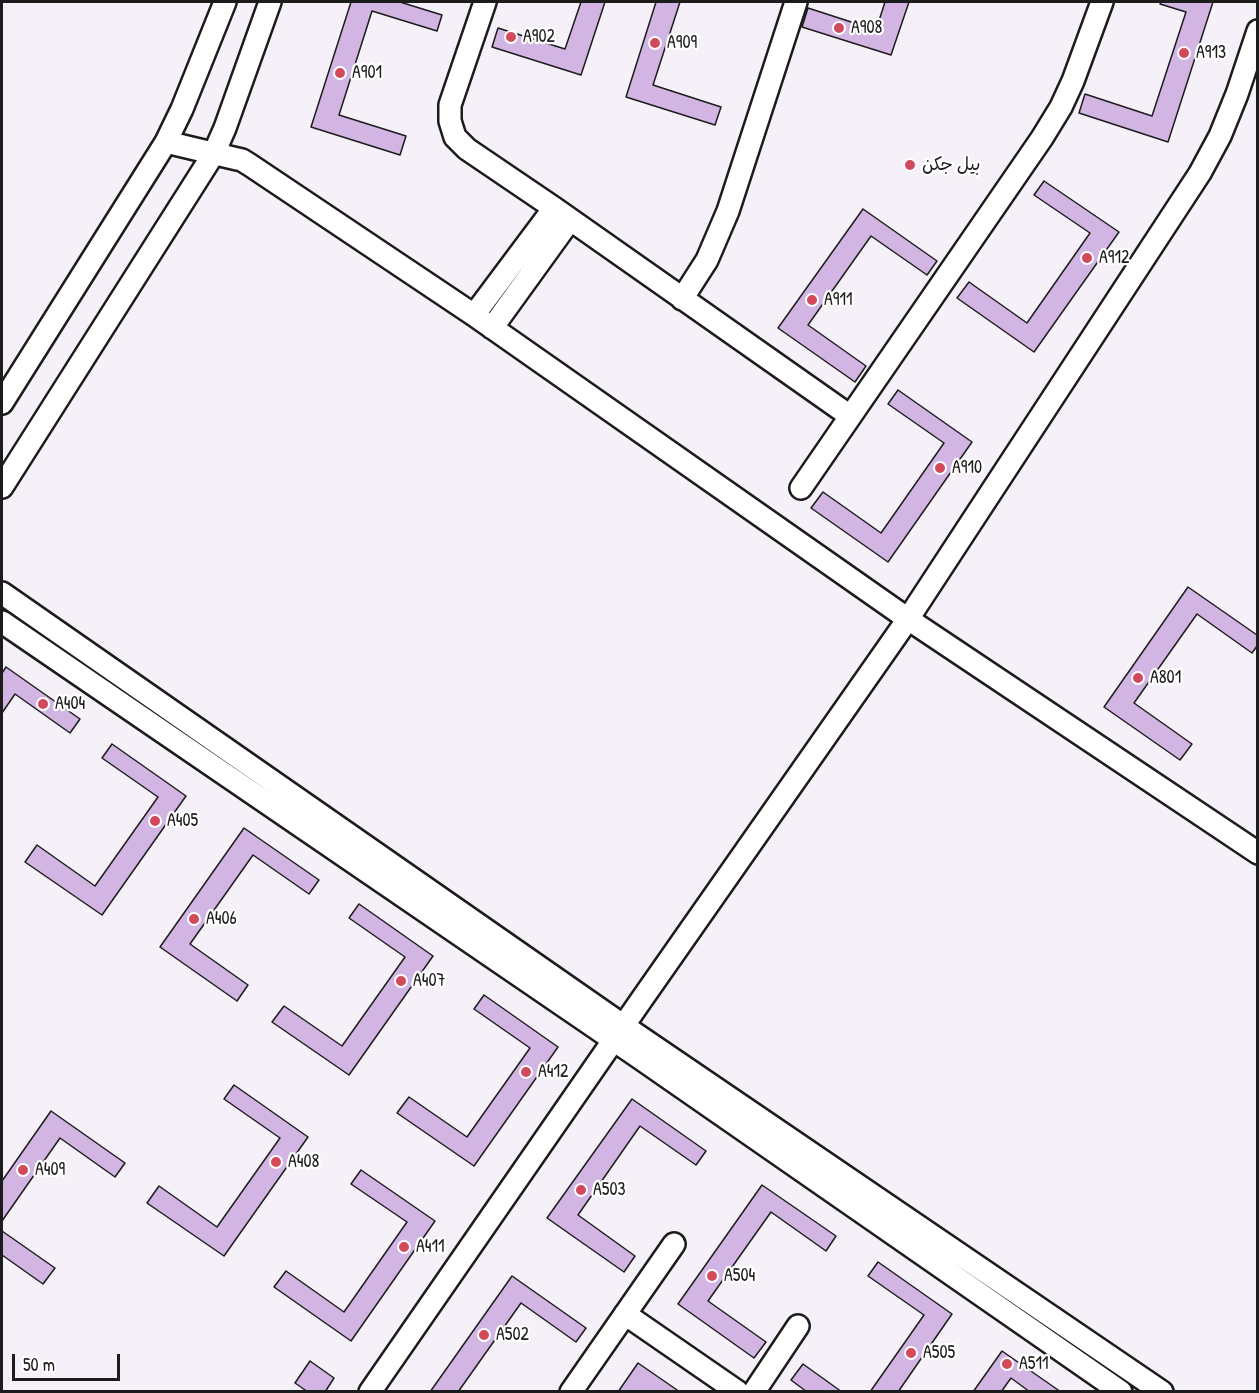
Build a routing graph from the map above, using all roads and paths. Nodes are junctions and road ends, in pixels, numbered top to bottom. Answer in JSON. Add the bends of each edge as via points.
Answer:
{"nodes":[{"id":1,"x":225,"y":2,"type":"edge"},
{"id":2,"x":270,"y":2,"type":"edge"},
{"id":3,"x":485,"y":2,"type":"edge"},
{"id":4,"x":796,"y":2,"type":"edge"},
{"id":5,"x":1102,"y":2,"type":"edge"},
{"id":6,"x":1257,"y":31,"type":"edge"},
{"id":7,"x":166,"y":142,"type":"junction"},
{"id":8,"x":214,"y":153,"type":"junction"},
{"id":9,"x":562,"y":214,"type":"junction"},
{"id":10,"x":682,"y":298,"type":"junction"},
{"id":11,"x":474,"y":315,"type":"junction"},
{"id":12,"x":492,"y":328,"type":"junction"},
{"id":13,"x":2,"y":403,"type":"edge"},
{"id":14,"x":850,"y":416,"type":"junction"},
{"id":15,"x":2,"y":487,"type":"edge"},
{"id":16,"x":801,"y":488,"type":"dead end"},
{"id":17,"x":2,"y":593,"type":"edge"},
{"id":18,"x":908,"y":619,"type":"junction"},
{"id":19,"x":2,"y":622,"type":"edge"},
{"id":20,"x":1257,"y":853,"type":"edge"},
{"id":21,"x":618,"y":1033,"type":"junction"},
{"id":22,"x":674,"y":1244,"type":"dead end"},
{"id":23,"x":625,"y":1314,"type":"junction"},
{"id":24,"x":798,"y":1326,"type":"dead end"},
{"id":25,"x":370,"y":1392,"type":"edge"},
{"id":26,"x":571,"y":1392,"type":"edge"},
{"id":27,"x":738,"y":1392,"type":"edge"},
{"id":28,"x":754,"y":1392,"type":"edge"},
{"id":29,"x":1121,"y":1392,"type":"edge"},
{"id":30,"x":1162,"y":1392,"type":"edge"}],
"edges":[{"from":1,"to":7,"type":"street"},
{"from":2,"to":8,"type":"street"},
{"from":3,"to":9,"type":"street","via":[[450,105],[455,137]]},
{"from":4,"to":10,"type":"street","via":[[728,211],[707,260]]},
{"from":5,"to":14,"type":"street","via":[[1056,115]]},
{"from":6,"to":18,"type":"street","via":[[1229,115],[1200,173]]},
{"from":7,"to":8,"type":"street"},
{"from":7,"to":13,"type":"street"},
{"from":8,"to":11,"type":"street","via":[[242,160]]},
{"from":8,"to":15,"type":"street"},
{"from":9,"to":10,"type":"street"},
{"from":9,"to":11,"type":"street"},
{"from":9,"to":12,"type":"street"},
{"from":10,"to":14,"type":"street"},
{"from":11,"to":12,"type":"street"},
{"from":12,"to":18,"type":"street"},
{"from":14,"to":16,"type":"street"},
{"from":17,"to":21,"type":"street"},
{"from":18,"to":20,"type":"street"},
{"from":18,"to":21,"type":"street"},
{"from":19,"to":21,"type":"street","via":[[556,1000]]},
{"from":21,"to":25,"type":"street"},
{"from":21,"to":29,"type":"street","via":[[656,1069]]},
{"from":21,"to":30,"type":"street"},
{"from":22,"to":23,"type":"street"},
{"from":23,"to":26,"type":"street"},
{"from":23,"to":27,"type":"street"},
{"from":24,"to":28,"type":"street"}]}
